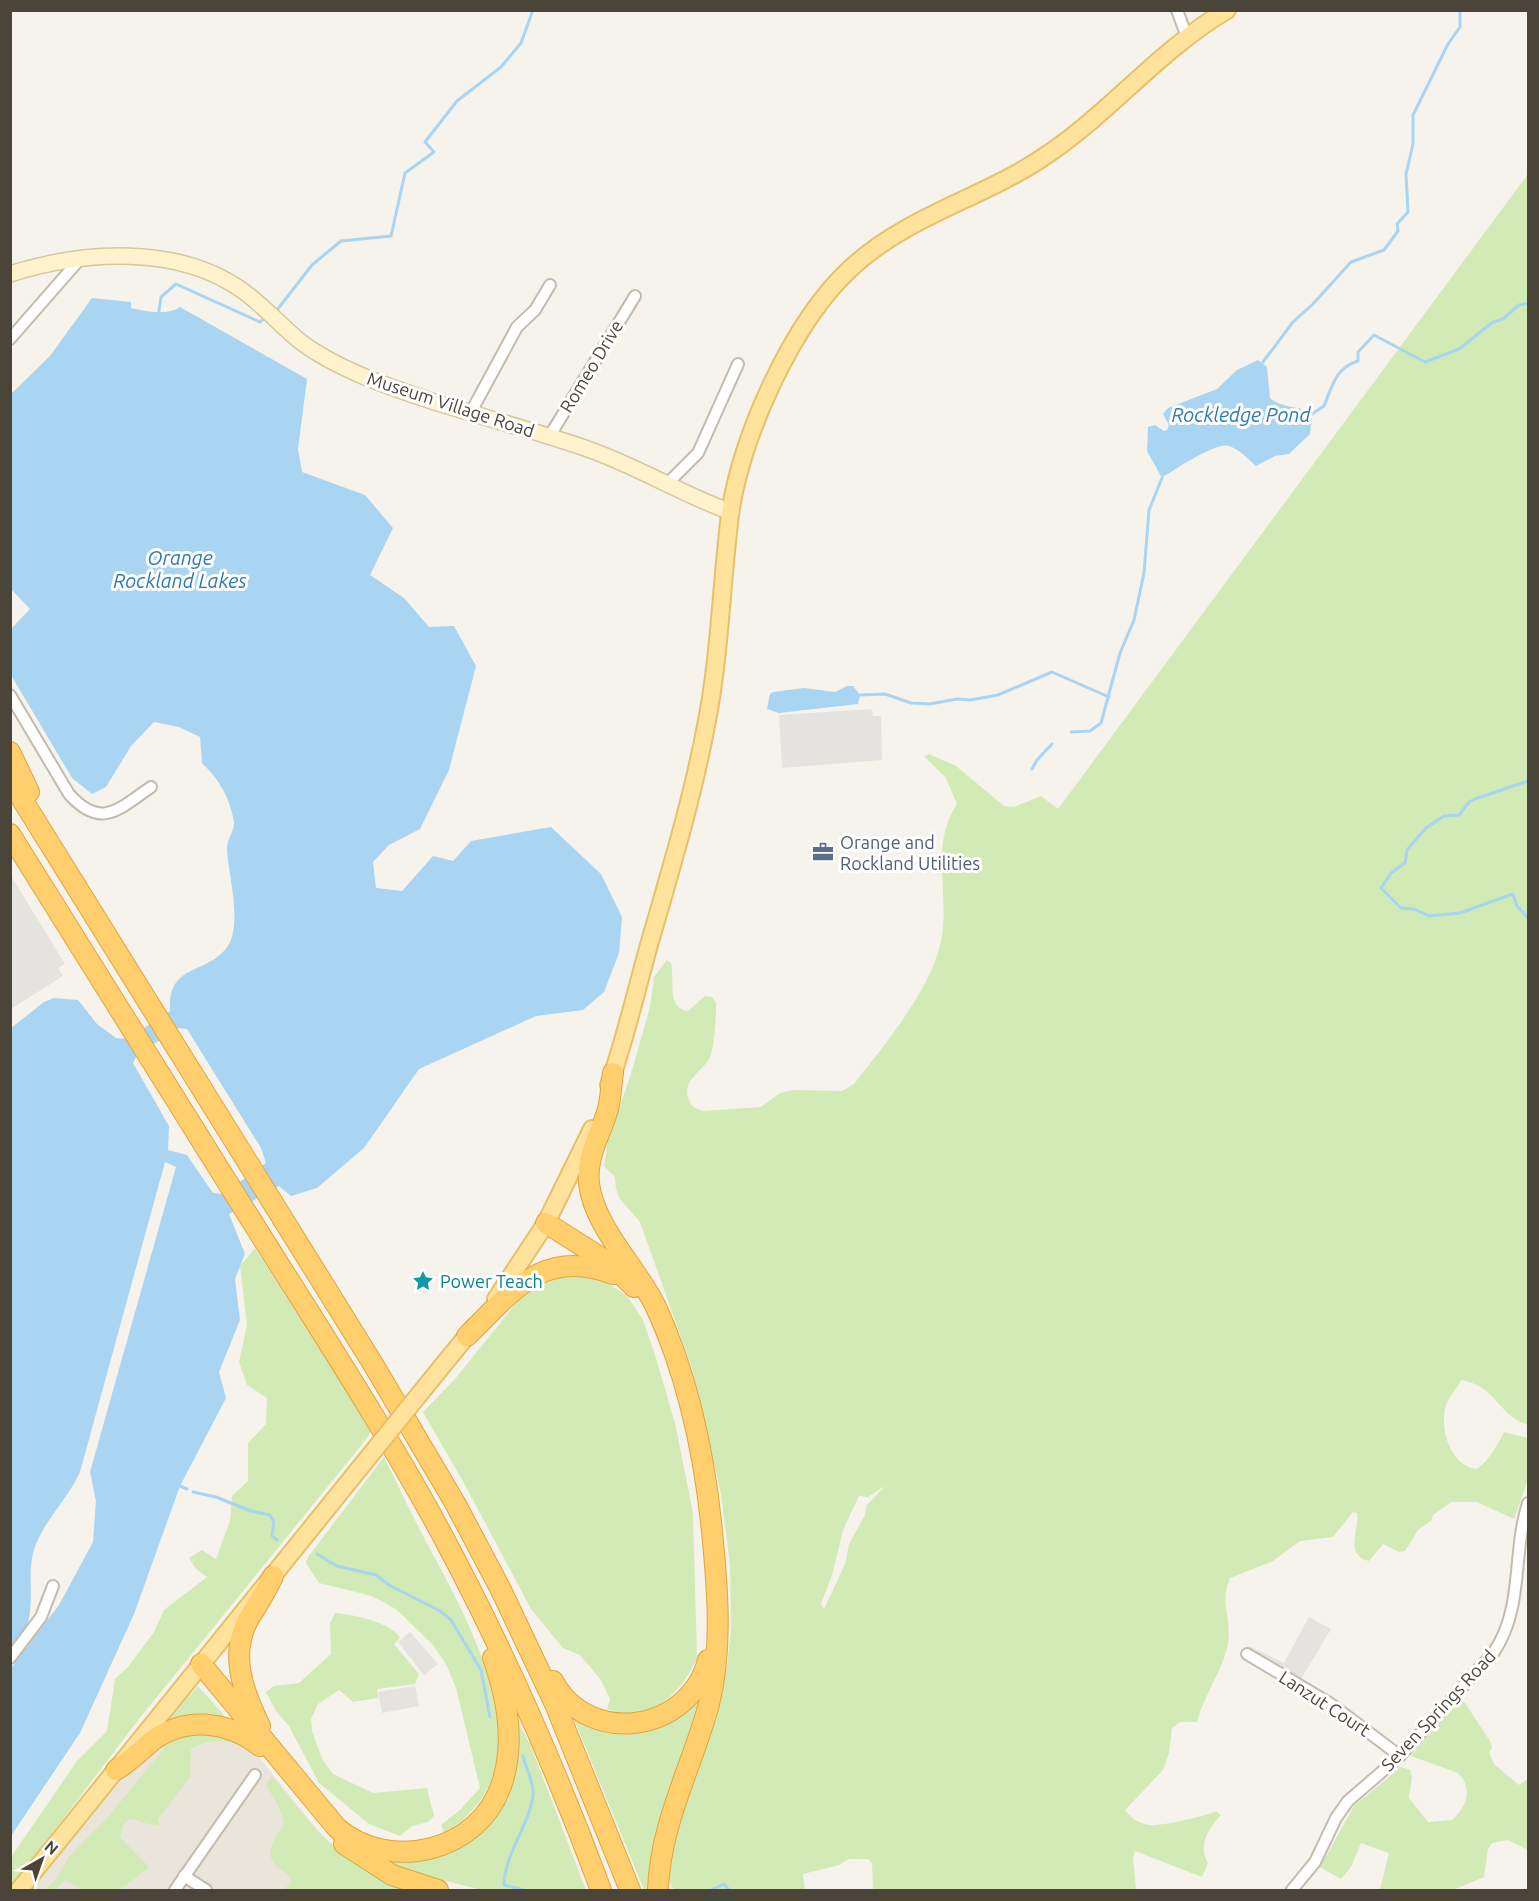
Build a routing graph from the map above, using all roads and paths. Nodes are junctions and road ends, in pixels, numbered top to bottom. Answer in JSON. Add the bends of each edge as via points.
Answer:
{"nodes":[{"id":1,"x":1177,"y":10,"type":"edge"},
{"id":2,"x":1227,"y":10,"type":"edge"},
{"id":3,"x":1188,"y":37,"type":"junction"},
{"id":4,"x":80,"y":259,"type":"junction"},
{"id":5,"x":10,"y":274,"type":"edge"},
{"id":6,"x":550,"y":285,"type":"dead end"},
{"id":7,"x":635,"y":296,"type":"dead end"},
{"id":8,"x":10,"y":339,"type":"edge"},
{"id":9,"x":738,"y":364,"type":"dead end"},
{"id":10,"x":471,"y":412,"type":"junction"},
{"id":11,"x":549,"y":437,"type":"junction"},
{"id":12,"x":667,"y":484,"type":"junction"},
{"id":13,"x":731,"y":512,"type":"junction"},
{"id":14,"x":10,"y":695,"type":"edge"},
{"id":15,"x":10,"y":752,"type":"edge"},
{"id":16,"x":10,"y":780,"type":"edge"},
{"id":17,"x":151,"y":787,"type":"dead end"},
{"id":18,"x":10,"y":834,"type":"edge"},
{"id":19,"x":75,"y":883,"type":"junction"},
{"id":20,"x":613,"y":1073,"type":"junction"},
{"id":21,"x":546,"y":1223,"type":"junction"},
{"id":22,"x":639,"y":1286,"type":"junction"},
{"id":23,"x":467,"y":1335,"type":"junction"},
{"id":24,"x":1528,"y":1503,"type":"edge"},
{"id":25,"x":462,"y":1574,"type":"junction"},
{"id":26,"x":273,"y":1576,"type":"junction"},
{"id":27,"x":53,"y":1586,"type":"dead end"},
{"id":28,"x":500,"y":1588,"type":"junction"},
{"id":29,"x":1247,"y":1654,"type":"dead end"},
{"id":30,"x":10,"y":1658,"type":"edge"},
{"id":31,"x":199,"y":1666,"type":"junction"},
{"id":32,"x":267,"y":1749,"type":"junction"},
{"id":33,"x":1400,"y":1756,"type":"junction"},
{"id":34,"x":116,"y":1770,"type":"junction"},
{"id":35,"x":255,"y":1775,"type":"dead end"},
{"id":36,"x":184,"y":1876,"type":"junction"},
{"id":37,"x":19,"y":1890,"type":"edge"},
{"id":38,"x":175,"y":1890,"type":"edge"},
{"id":39,"x":206,"y":1890,"type":"edge"},
{"id":40,"x":438,"y":1890,"type":"edge"},
{"id":41,"x":601,"y":1890,"type":"edge"},
{"id":42,"x":630,"y":1890,"type":"edge"},
{"id":43,"x":658,"y":1890,"type":"edge"},
{"id":44,"x":1292,"y":1890,"type":"edge"}],
"edges":[{"from":1,"to":3,"type":"street"},
{"from":2,"to":3,"type":"main road"},
{"from":3,"to":13,"type":"main road","via":[[1034,165],[991,189],[915,222],[851,268],[805,323],[775,380],[749,442]]},
{"from":4,"to":5,"type":"street","name":"Museum Village Road"},
{"from":4,"to":8,"type":"street"},
{"from":4,"to":10,"type":"street","name":"Museum Village Road","via":[[142,258],[212,275],[241,290],[303,343],[362,376]]},
{"from":6,"to":10,"type":"street","via":[[535,310],[517,327]]},
{"from":7,"to":11,"type":"street","name":"Romeo Drive"},
{"from":9,"to":12,"type":"street","via":[[698,453]]},
{"from":10,"to":11,"type":"street","name":"Museum Village Road"},
{"from":11,"to":12,"type":"street","name":"Museum Village Road","via":[[620,462]]},
{"from":12,"to":13,"type":"street","name":"Museum Village Road"},
{"from":13,"to":20,"type":"main road","via":[[715,678],[697,773]]},
{"from":14,"to":17,"type":"street","via":[[80,806],[103,815],[116,812]]},
{"from":15,"to":19,"type":"highway"},
{"from":16,"to":19,"type":"highway"},
{"from":18,"to":25,"type":"highway","via":[[391,1445]]},
{"from":19,"to":28,"type":"highway","via":[[423,1446]]},
{"from":20,"to":21,"type":"main road","via":[[593,1128]]},
{"from":20,"to":22,"type":"highway","via":[[608,1110],[590,1158],[589,1183],[600,1216]]},
{"from":21,"to":22,"type":"highway"},
{"from":21,"to":23,"type":"main road","via":[[512,1278]]},
{"from":22,"to":23,"type":"highway","via":[[594,1267],[569,1264],[553,1268],[520,1284]]},
{"from":22,"to":28,"type":"highway","via":[[670,1365],[699,1482],[710,1612],[709,1654],[701,1678],[680,1706],[655,1720],[625,1725],[589,1716],[556,1686]]},
{"from":22,"to":43,"type":"highway","via":[[655,1307],[669,1341],[694,1423],[708,1499],[716,1590],[713,1684],[669,1821]]},
{"from":23,"to":26,"type":"main road","bridge":true},
{"from":24,"to":33,"type":"street","name":"Seven Springs Road","via":[[1513,1609],[1504,1636],[1491,1656]]},
{"from":25,"to":32,"type":"highway","via":[[499,1674],[508,1731],[501,1786],[494,1802],[470,1829],[441,1845],[417,1852],[391,1852],[367,1846],[330,1821]]},
{"from":25,"to":41,"type":"highway","via":[[537,1729]]},
{"from":26,"to":31,"type":"main road"},
{"from":26,"to":32,"type":"highway","via":[[244,1629],[239,1655],[245,1689]]},
{"from":27,"to":30,"type":"street","via":[[41,1617]]},
{"from":28,"to":42,"type":"highway","via":[[568,1733]]},
{"from":29,"to":33,"type":"street","name":"Lanzut Court","via":[[1331,1704]]},
{"from":31,"to":32,"type":"highway"},
{"from":31,"to":34,"type":"main road"},
{"from":32,"to":34,"type":"highway","via":[[226,1728],[193,1724],[159,1737]]},
{"from":32,"to":40,"type":"highway","via":[[320,1821],[346,1846],[392,1875]]},
{"from":33,"to":44,"type":"street","name":"Seven Springs Road","via":[[1348,1801],[1315,1862]]},
{"from":34,"to":37,"type":"main road"},
{"from":35,"to":36,"type":"street"},
{"from":36,"to":38,"type":"street"},
{"from":36,"to":39,"type":"street"}]}
